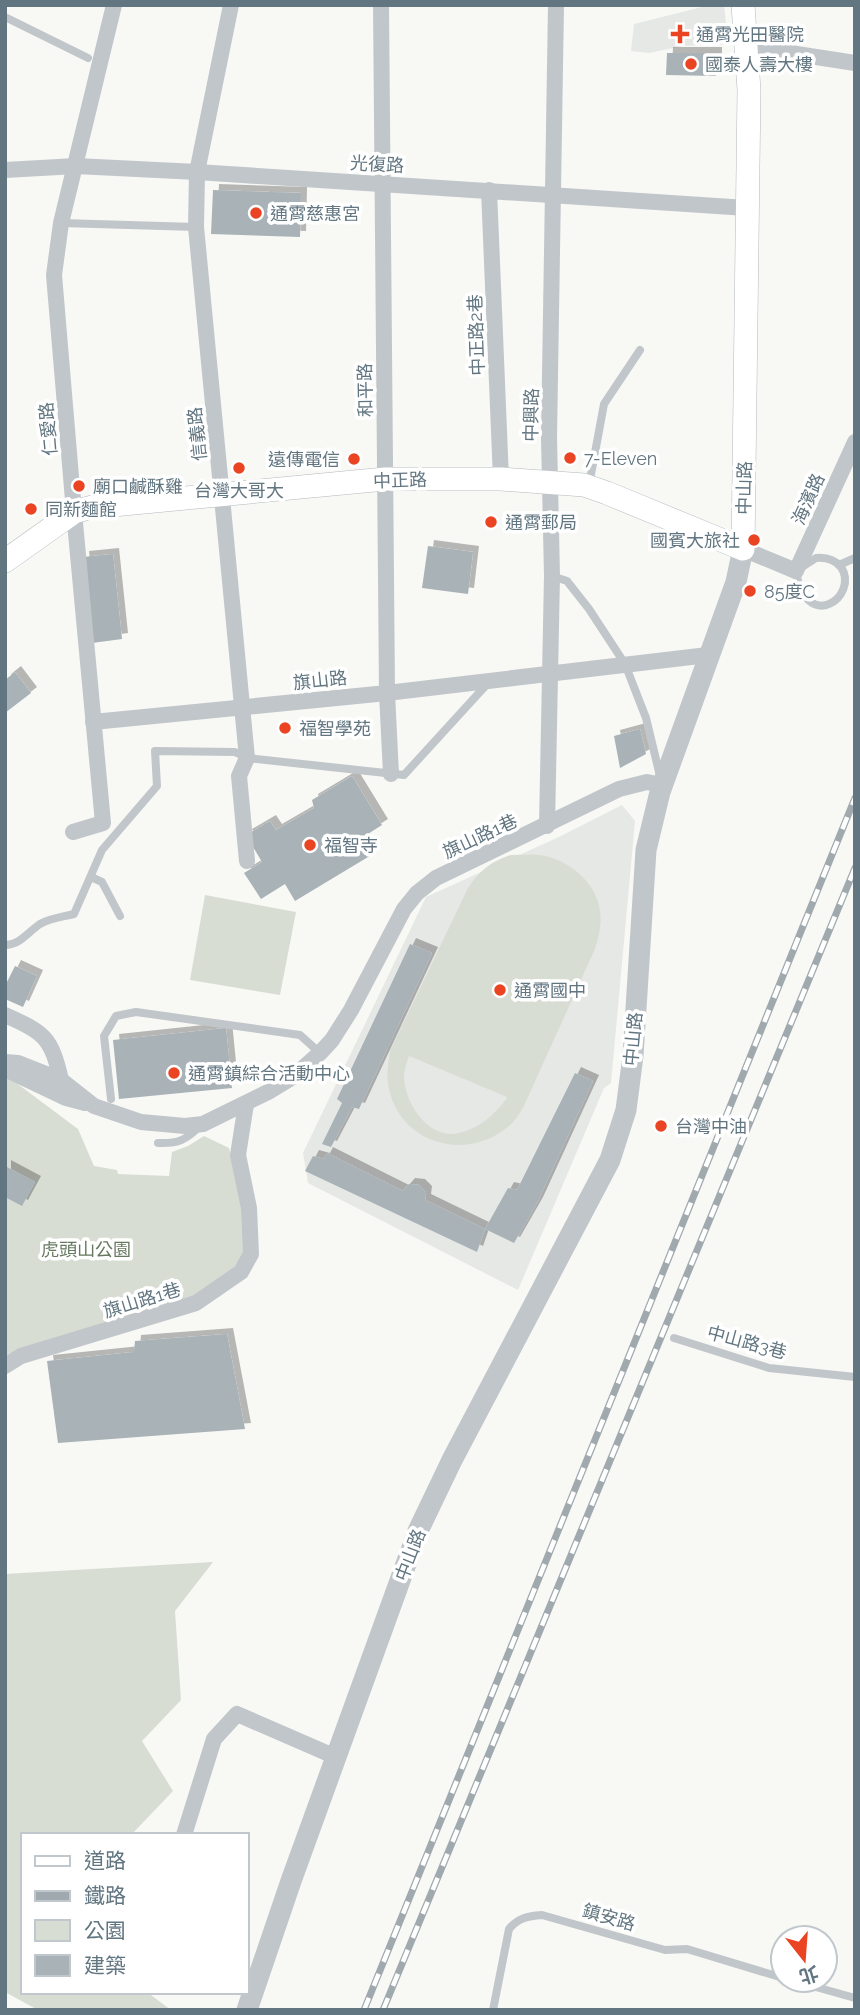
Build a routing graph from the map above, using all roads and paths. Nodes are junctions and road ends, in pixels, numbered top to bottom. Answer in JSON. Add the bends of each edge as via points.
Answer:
{"nodes":[{"id":1,"x":114,"y":5,"type":"edge"},
{"id":2,"x":231,"y":5,"type":"edge"},
{"id":3,"x":381,"y":5,"type":"edge"},
{"id":4,"x":556,"y":5,"type":"edge"},
{"id":5,"x":743,"y":5,"type":"edge"},
{"id":6,"x":5,"y":17,"type":"edge"},
{"id":7,"x":745,"y":46,"type":"junction"},
{"id":8,"x":88,"y":58,"type":"dead end"},
{"id":9,"x":855,"y":63,"type":"edge"},
{"id":10,"x":76,"y":166,"type":"junction"},
{"id":11,"x":5,"y":170,"type":"edge"},
{"id":12,"x":197,"y":172,"type":"junction"},
{"id":13,"x":383,"y":184,"type":"junction"},
{"id":14,"x":489,"y":190,"type":"junction"},
{"id":15,"x":553,"y":194,"type":"junction"},
{"id":16,"x":747,"y":208,"type":"junction"},
{"id":17,"x":61,"y":223,"type":"junction"},
{"id":18,"x":196,"y":228,"type":"junction"},
{"id":19,"x":640,"y":350,"type":"dead end"},
{"id":20,"x":855,"y":442,"type":"edge"},
{"id":21,"x":501,"y":479,"type":"junction"},
{"id":22,"x":385,"y":480,"type":"junction"},
{"id":23,"x":550,"y":482,"type":"junction"},
{"id":24,"x":589,"y":487,"type":"junction"},
{"id":25,"x":222,"y":494,"type":"junction"},
{"id":26,"x":74,"y":512,"type":"junction"},
{"id":27,"x":743,"y":549,"type":"junction"},
{"id":28,"x":855,"y":558,"type":"edge"},
{"id":29,"x":5,"y":561,"type":"edge"},
{"id":30,"x":839,"y":565,"type":"junction"},
{"id":31,"x":796,"y":571,"type":"junction"},
{"id":32,"x":552,"y":576,"type":"junction"},
{"id":33,"x":708,"y":655,"type":"junction"},
{"id":34,"x":625,"y":664,"type":"junction"},
{"id":35,"x":550,"y":674,"type":"junction"},
{"id":36,"x":489,"y":681,"type":"junction"},
{"id":37,"x":387,"y":693,"type":"junction"},
{"id":38,"x":242,"y":708,"type":"junction"},
{"id":39,"x":93,"y":722,"type":"junction"},
{"id":40,"x":247,"y":758,"type":"junction"},
{"id":41,"x":391,"y":774,"type":"junction"},
{"id":42,"x":662,"y":785,"type":"junction"},
{"id":43,"x":547,"y":826,"type":"junction"},
{"id":44,"x":73,"y":832,"type":"dead end"},
{"id":45,"x":247,"y":861,"type":"dead end"},
{"id":46,"x":91,"y":877,"type":"junction"},
{"id":47,"x":120,"y":916,"type":"dead end"},
{"id":48,"x":5,"y":945,"type":"edge"},
{"id":49,"x":5,"y":1015,"type":"edge"},
{"id":50,"x":320,"y":1053,"type":"junction"},
{"id":51,"x":5,"y":1062,"type":"edge"},
{"id":52,"x":5,"y":1069,"type":"edge"},
{"id":53,"x":61,"y":1080,"type":"junction"},
{"id":54,"x":111,"y":1099,"type":"dead end"},
{"id":55,"x":246,"y":1104,"type":"junction"},
{"id":56,"x":94,"y":1106,"type":"junction"},
{"id":57,"x":203,"y":1124,"type":"junction"},
{"id":58,"x":158,"y":1143,"type":"dead end"},
{"id":59,"x":674,"y":1338,"type":"dead end"},
{"id":60,"x":5,"y":1366,"type":"edge"},
{"id":61,"x":855,"y":1377,"type":"edge"},
{"id":62,"x":337,"y":1757,"type":"junction"},
{"id":63,"x":185,"y":1833,"type":"edge"},
{"id":64,"x":769,"y":1974,"type":"edge"},
{"id":65,"x":247,"y":2010,"type":"edge"},
{"id":66,"x":493,"y":2010,"type":"edge"}],
"edges":[{"from":1,"to":10,"type":"street","name":"仁愛路"},
{"from":2,"to":12,"type":"street","name":"信義路"},
{"from":3,"to":13,"type":"street","name":"和平路"},
{"from":4,"to":15,"type":"street","name":"中興路"},
{"from":5,"to":7,"type":"main road","name":"中山路"},
{"from":6,"to":8,"type":"lane"},
{"from":7,"to":9,"type":"street"},
{"from":7,"to":16,"type":"main road","name":"中山路"},
{"from":10,"to":11,"type":"street","name":"光復路"},
{"from":10,"to":12,"type":"street","name":"光復路"},
{"from":10,"to":17,"type":"street","name":"仁愛路"},
{"from":12,"to":13,"type":"street","name":"光復路"},
{"from":12,"to":18,"type":"street","name":"信義路"},
{"from":13,"to":14,"type":"street","name":"光復路"},
{"from":13,"to":22,"type":"street","name":"和平路"},
{"from":14,"to":15,"type":"street","name":"光復路"},
{"from":14,"to":21,"type":"street","name":"中正路2巷"},
{"from":15,"to":16,"type":"street","name":"光復路"},
{"from":15,"to":23,"type":"street","name":"中興路"},
{"from":16,"to":27,"type":"main road","name":"中山路"},
{"from":17,"to":18,"type":"lane"},
{"from":17,"to":26,"type":"street","name":"仁愛路","via":[[54,275]]},
{"from":18,"to":25,"type":"street","name":"信義路"},
{"from":19,"to":24,"type":"lane","via":[[604,404]]},
{"from":20,"to":31,"type":"street","name":"海濱路"},
{"from":21,"to":22,"type":"main road","name":"中正路"},
{"from":21,"to":23,"type":"main road","name":"中正路"},
{"from":22,"to":25,"type":"main road","name":"中正路"},
{"from":22,"to":37,"type":"street","name":"和平路"},
{"from":23,"to":24,"type":"main road","name":"中正路"},
{"from":23,"to":32,"type":"street","name":"中興路"},
{"from":24,"to":27,"type":"main road","name":"中正路"},
{"from":25,"to":26,"type":"main road","name":"中正路"},
{"from":25,"to":38,"type":"street","name":"信義路"},
{"from":26,"to":29,"type":"main road","name":"中正路"},
{"from":26,"to":39,"type":"street","name":"仁愛路"},
{"from":27,"to":31,"type":"street","name":"中正路"},
{"from":27,"to":33,"type":"street","name":"中山路","via":[[736,582]]},
{"from":28,"to":30,"type":"lane"},
{"from":30,"to":31,"type":"lane","via":[[816,558]]},
{"from":30,"to":31,"type":"lane","via":[[846,577],[843,592],[839,599],[824,605],[803,597]]},
{"from":32,"to":34,"type":"lane","via":[[567,581]]},
{"from":32,"to":35,"type":"street","name":"中興路"},
{"from":33,"to":34,"type":"street","name":"旗山路"},
{"from":33,"to":42,"type":"street","name":"中山路"},
{"from":34,"to":35,"type":"street","name":"旗山路"},
{"from":34,"to":42,"type":"lane","via":[[655,748]]},
{"from":35,"to":36,"type":"street","name":"旗山路"},
{"from":35,"to":43,"type":"street","name":"中興路"},
{"from":36,"to":37,"type":"street","name":"旗山路"},
{"from":36,"to":41,"type":"lane","via":[[404,775]]},
{"from":37,"to":38,"type":"street","name":"旗山路"},
{"from":37,"to":41,"type":"street","name":"和平路"},
{"from":38,"to":39,"type":"street","name":"旗山路"},
{"from":38,"to":40,"type":"street","name":"信義路"},
{"from":39,"to":44,"type":"street","name":"仁愛路","via":[[103,823]]},
{"from":40,"to":41,"type":"lane"},
{"from":40,"to":45,"type":"street","name":"信義路","via":[[239,776]]},
{"from":40,"to":46,"type":"lane","via":[[235,752],[155,751],[156,786],[102,850]]},
{"from":42,"to":43,"type":"street","name":"旗山路1巷","via":[[647,782],[619,789]]},
{"from":42,"to":62,"type":"street","name":"中山路","via":[[646,850],[626,1110],[610,1160],[418,1531]]},
{"from":43,"to":50,"type":"street","name":"旗山路1巷","via":[[460,865],[417,893],[341,1027]]},
{"from":46,"to":47,"type":"lane","via":[[102,882]]},
{"from":46,"to":48,"type":"lane","via":[[74,914],[50,919],[12,945]]},
{"from":49,"to":53,"type":"street","via":[[47,1038]]},
{"from":50,"to":54,"type":"lane","via":[[300,1035],[136,1012],[116,1016],[104,1036]]},
{"from":50,"to":55,"type":"street","name":"旗山路1巷","via":[[293,1077]]},
{"from":51,"to":53,"type":"street","name":"旗山路1巷"},
{"from":52,"to":56,"type":"street"},
{"from":53,"to":56,"type":"street","name":"旗山路1巷"},
{"from":55,"to":57,"type":"street","name":"旗山路1巷"},
{"from":55,"to":60,"type":"street","name":"旗山路1巷","via":[[238,1155],[249,1208],[251,1254],[241,1272],[196,1303],[21,1356]]},
{"from":56,"to":57,"type":"street","name":"旗山路1巷","via":[[141,1122]]},
{"from":57,"to":58,"type":"lane","via":[[185,1141]]},
{"from":59,"to":61,"type":"lane","name":"中山路3巷","via":[[769,1368]]},
{"from":62,"to":63,"type":"street","via":[[237,1714],[215,1739]]},
{"from":62,"to":65,"type":"street","name":"中山路"},
{"from":64,"to":66,"type":"lane","name":"鎮安路","via":[[542,1915],[528,1916],[509,1929]]}]}
